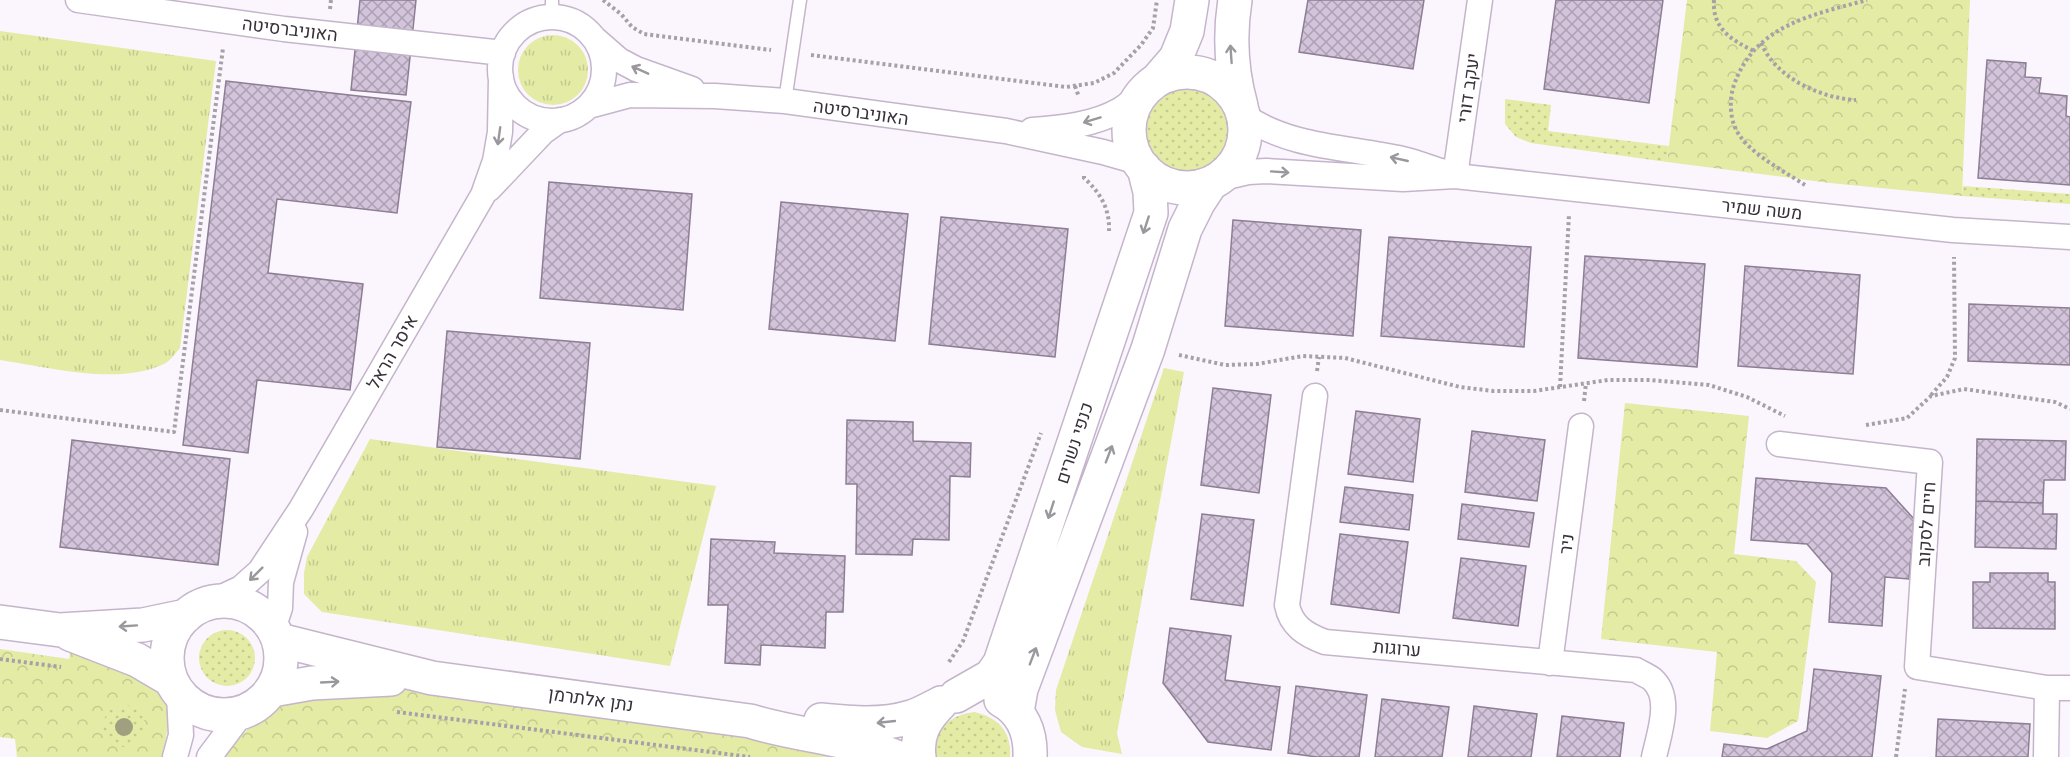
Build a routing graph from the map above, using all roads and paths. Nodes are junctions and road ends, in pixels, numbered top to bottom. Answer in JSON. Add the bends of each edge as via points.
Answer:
{"nodes":[{"id":1,"x":78,"y":0,"type":"edge"},
{"id":2,"x":603,"y":0,"type":"edge"},
{"id":3,"x":800,"y":0,"type":"edge"},
{"id":4,"x":1157,"y":0,"type":"edge"},
{"id":5,"x":1192,"y":0,"type":"edge"},
{"id":6,"x":1235,"y":0,"type":"edge"},
{"id":7,"x":1480,"y":0,"type":"edge"},
{"id":8,"x":1714,"y":0,"type":"edge"},
{"id":9,"x":1867,"y":0,"type":"edge"},
{"id":10,"x":552,"y":9,"type":"edge"},
{"id":11,"x":227,"y":21,"type":"junction"},
{"id":12,"x":594,"y":39,"type":"junction"},
{"id":13,"x":1761,"y":42,"type":"junction"},
{"id":14,"x":1754,"y":51,"type":"junction"},
{"id":15,"x":503,"y":53,"type":"junction"},
{"id":16,"x":792,"y":53,"type":"junction"},
{"id":17,"x":501,"y":77,"type":"junction"},
{"id":18,"x":1150,"y":86,"type":"junction"},
{"id":19,"x":715,"y":96,"type":"junction"},
{"id":20,"x":1856,"y":100,"type":"dead end"},
{"id":21,"x":785,"y":101,"type":"junction"},
{"id":22,"x":589,"y":106,"type":"junction"},
{"id":23,"x":1242,"y":111,"type":"junction"},
{"id":24,"x":560,"y":120,"type":"junction"},
{"id":25,"x":1006,"y":131,"type":"junction"},
{"id":26,"x":1141,"y":165,"type":"junction"},
{"id":27,"x":1455,"y":176,"type":"junction"},
{"id":28,"x":1083,"y":178,"type":"dead end"},
{"id":29,"x":1216,"y":180,"type":"junction"},
{"id":30,"x":1571,"y":187,"type":"junction"},
{"id":31,"x":1811,"y":189,"type":"dead end"},
{"id":32,"x":483,"y":195,"type":"junction"},
{"id":33,"x":1953,"y":230,"type":"junction"},
{"id":34,"x":1109,"y":232,"type":"dead end"},
{"id":35,"x":2070,"y":237,"type":"edge"},
{"id":36,"x":1148,"y":349,"type":"junction"},
{"id":37,"x":1560,"y":387,"type":"junction"},
{"id":38,"x":1315,"y":396,"type":"dead end"},
{"id":39,"x":1931,"y":396,"type":"junction"},
{"id":40,"x":2070,"y":409,"type":"edge"},
{"id":41,"x":0,"y":410,"type":"edge"},
{"id":42,"x":1795,"y":419,"type":"dead end"},
{"id":43,"x":1581,"y":426,"type":"dead end"},
{"id":44,"x":1863,"y":426,"type":"dead end"},
{"id":45,"x":1042,"y":429,"type":"dead end"},
{"id":46,"x":1779,"y":444,"type":"dead end"},
{"id":47,"x":301,"y":509,"type":"junction"},
{"id":48,"x":198,"y":609,"type":"junction"},
{"id":49,"x":0,"y":622,"type":"edge"},
{"id":50,"x":60,"y":630,"type":"junction"},
{"id":51,"x":276,"y":634,"type":"junction"},
{"id":52,"x":0,"y":659,"type":"edge"},
{"id":53,"x":1550,"y":663,"type":"junction"},
{"id":54,"x":943,"y":665,"type":"dead end"},
{"id":55,"x":67,"y":667,"type":"dead end"},
{"id":56,"x":1917,"y":667,"type":"junction"},
{"id":57,"x":432,"y":678,"type":"junction"},
{"id":58,"x":175,"y":687,"type":"junction"},
{"id":59,"x":2059,"y":688,"type":"edge"},
{"id":60,"x":272,"y":690,"type":"junction"},
{"id":61,"x":949,"y":699,"type":"junction"},
{"id":62,"x":242,"y":712,"type":"junction"},
{"id":63,"x":397,"y":712,"type":"dead end"},
{"id":64,"x":1017,"y":712,"type":"junction"},
{"id":65,"x":750,"y":721,"type":"junction"},
{"id":66,"x":175,"y":757,"type":"edge"},
{"id":67,"x":209,"y":757,"type":"edge"},
{"id":68,"x":750,"y":757,"type":"edge"},
{"id":69,"x":896,"y":757,"type":"edge"},
{"id":70,"x":919,"y":757,"type":"edge"},
{"id":71,"x":1030,"y":757,"type":"edge"},
{"id":72,"x":1654,"y":757,"type":"edge"},
{"id":73,"x":1896,"y":757,"type":"edge"},
{"id":74,"x":2046,"y":757,"type":"edge"}],
"edges":[{"from":1,"to":11,"type":"street","name":"האוניברסיטה"},
{"from":2,"to":16,"type":"path","via":[[644,34]]},
{"from":3,"to":16,"type":"lane"},
{"from":4,"to":16,"type":"path","via":[[1153,28],[1141,45],[1114,73],[1094,83],[1066,87]]},
{"from":5,"to":18,"type":"street","via":[[1187,31],[1176,58]]},
{"from":23,"to":6,"type":"street","one_way":true,"via":[[1231,57]]},
{"from":7,"to":27,"type":"street","name":"יעקב דורי"},
{"from":8,"to":14,"type":"path","via":[[1717,23],[1736,42]]},
{"from":9,"to":13,"type":"path","via":[[1809,16]]},
{"from":10,"to":12,"type":"street"},
{"from":10,"to":15,"type":"street","via":[[521,28]]},
{"from":11,"to":15,"type":"street","name":"האוניברסיטה"},
{"from":11,"to":41,"type":"path","via":[[174,432]]},
{"from":19,"to":12,"type":"street","name":"האוניברסיטה","one_way":true,"via":[[636,69]]},
{"from":12,"to":22,"type":"street","via":[[604,69],[600,90]]},
{"from":13,"to":14,"type":"path"},
{"from":13,"to":20,"type":"path","via":[[1775,64],[1807,87],[1840,99]]},
{"from":14,"to":31,"type":"path","via":[[1732,91],[1734,125],[1749,146]]},
{"from":15,"to":17,"type":"street"},
{"from":16,"to":21,"type":"lane"},
{"from":17,"to":24,"type":"street","via":[[510,100],[521,111],[543,120]]},
{"from":17,"to":32,"type":"street","name":"איסר הראל","one_way":true,"via":[[500,132]]},
{"from":18,"to":23,"type":"street","via":[[1175,74],[1195,72],[1214,78],[1230,90]]},
{"from":18,"to":25,"type":"street","name":"האוניברסיטה","one_way":true,"via":[[1120,110],[1090,122]]},
{"from":18,"to":26,"type":"street","via":[[1133,108],[1129,126],[1131,145]]},
{"from":19,"to":21,"type":"street","name":"האוניברסיטה"},
{"from":19,"to":22,"type":"street","name":"האוניברסיטה","via":[[630,95]]},
{"from":21,"to":25,"type":"street","name":"האוניברסיטה"},
{"from":22,"to":24,"type":"street"},
{"from":27,"to":23,"type":"street","name":"משה שמיר","one_way":true,"via":[[1403,159],[1283,137],[1254,123]]},
{"from":23,"to":29,"type":"street","via":[[1246,126],[1244,145],[1236,163]]},
{"from":24,"to":32,"type":"street","name":"איסר הראל","via":[[543,132]]},
{"from":25,"to":26,"type":"street","name":"האוניברסיטה","via":[[1103,152]]},
{"from":26,"to":29,"type":"street","via":[[1150,176],[1185,189]]},
{"from":26,"to":61,"type":"street","name":"כנפי נשרים","one_way":true,"via":[[1150,192],[1150,213],[1000,663],[991,676]]},
{"from":29,"to":27,"type":"street","name":"משה שמיר","one_way":true,"via":[[1266,171],[1403,179]]},
{"from":27,"to":30,"type":"street","name":"משה שמיר"},
{"from":28,"to":34,"type":"path","via":[[1104,201]]},
{"from":29,"to":36,"type":"street","name":"כנפי נשרים","via":[[1185,229]]},
{"from":30,"to":33,"type":"street","name":"משה שמיר"},
{"from":30,"to":37,"type":"path"},
{"from":32,"to":47,"type":"street","name":"איסר הראל"},
{"from":33,"to":35,"type":"street","name":"משה שמיר"},
{"from":33,"to":39,"type":"path","via":[[1955,358],[1947,377]]},
{"from":36,"to":37,"type":"path","via":[[1225,365],[1303,356],[1345,358],[1460,387],[1493,391]]},
{"from":64,"to":36,"type":"street","name":"כנפי נשרים","one_way":true,"via":[[1021,688]]},
{"from":37,"to":42,"type":"path","via":[[1608,380],[1709,385]]},
{"from":38,"to":53,"type":"street","name":"ערוגות","via":[[1287,605],[1297,626],[1324,642]]},
{"from":39,"to":40,"type":"path","via":[[1964,389],[2055,402]]},
{"from":39,"to":44,"type":"path","via":[[1907,418]]},
{"from":43,"to":53,"type":"street","name":"ניר"},
{"from":45,"to":54,"type":"path","via":[[963,641]]},
{"from":46,"to":56,"type":"street","name":"חיים לסקוב","via":[[1930,462]]},
{"from":47,"to":48,"type":"street","name":"איסר הראל","one_way":true,"via":[[260,571],[241,588]]},
{"from":47,"to":51,"type":"street","name":"איסר הראל","via":[[281,582]]},
{"from":48,"to":50,"type":"street","one_way":true,"via":[[143,625]]},
{"from":48,"to":51,"type":"street","via":[[224,601],[239,603],[258,613]]},
{"from":48,"to":58,"type":"street","via":[[174,629],[168,646],[167,663]]},
{"from":49,"to":50,"type":"street"},
{"from":50,"to":58,"type":"street","via":[[137,660]]},
{"from":51,"to":57,"type":"street","name":"נתן אלתרמן"},
{"from":51,"to":60,"type":"street","via":[[281,666]]},
{"from":52,"to":55,"type":"path"},
{"from":53,"to":72,"type":"street","name":"ערוגות","via":[[1635,670],[1653,680],[1663,696]]},
{"from":56,"to":59,"type":"street"},
{"from":56,"to":73,"type":"path","via":[[1906,686]]},
{"from":60,"to":57,"type":"street","name":"נתן אלתרמן","one_way":true,"via":[[312,683]]},
{"from":57,"to":65,"type":"street","name":"נתן אלתרמן"},
{"from":58,"to":62,"type":"street","via":[[201,711],[229,716]]},
{"from":58,"to":66,"type":"street","via":[[181,735]]},
{"from":59,"to":74,"type":"street"},
{"from":60,"to":62,"type":"street","via":[[259,704]]},
{"from":61,"to":64,"type":"street","via":[[973,693],[990,694]]},
{"from":61,"to":65,"type":"street","name":"נתן אלתרמן","one_way":true,"via":[[913,717],[892,722],[781,717]]},
{"from":61,"to":70,"type":"street","via":[[929,715],[921,730]]},
{"from":62,"to":67,"type":"street"},
{"from":63,"to":68,"type":"path"},
{"from":64,"to":71,"type":"street","via":[[1026,726]]},
{"from":65,"to":69,"type":"street","name":"נתן אלתרמן"}]}
